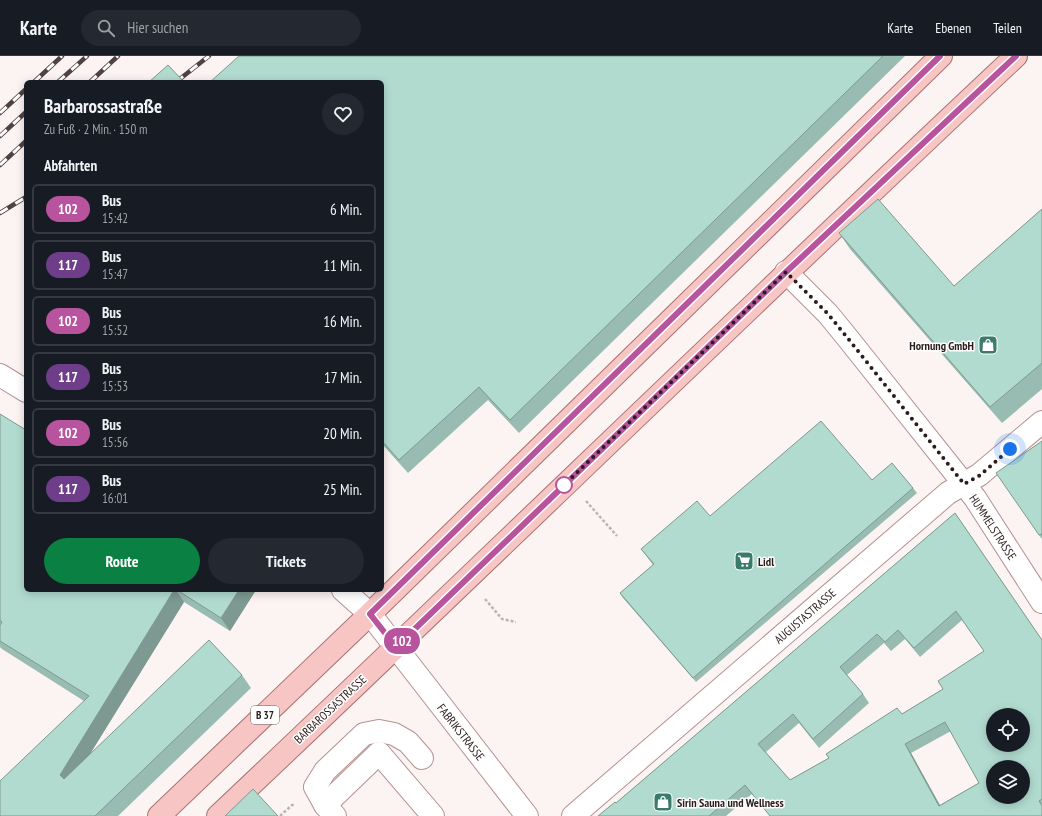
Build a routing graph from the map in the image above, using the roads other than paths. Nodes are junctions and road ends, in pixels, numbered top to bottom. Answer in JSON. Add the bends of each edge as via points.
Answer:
{"nodes":[{"id":1,"x":940,"y":56,"type":"edge"},
{"id":2,"x":1016,"y":56,"type":"edge"},
{"id":3,"x":786,"y":272,"type":"junction"},
{"id":4,"x":0,"y":375,"type":"edge"},
{"id":5,"x":24,"y":390,"type":"edge"},
{"id":6,"x":1042,"y":422,"type":"edge"},
{"id":7,"x":964,"y":484,"type":"junction"},
{"id":8,"x":345,"y":592,"type":"edge"},
{"id":9,"x":1042,"y":602,"type":"edge"},
{"id":10,"x":370,"y":614,"type":"junction"},
{"id":11,"x":396,"y":647,"type":"junction"},
{"id":12,"x":422,"y":758,"type":"dead end"},
{"id":13,"x":330,"y":811,"type":"edge"},
{"id":14,"x":159,"y":816,"type":"edge"},
{"id":15,"x":218,"y":816,"type":"edge"},
{"id":16,"x":433,"y":816,"type":"edge"},
{"id":17,"x":527,"y":816,"type":"edge"},
{"id":18,"x":573,"y":816,"type":"edge"}],
"edges":[{"from":1,"to":10,"type":"main road","number":"B 37"},
{"from":2,"to":3,"type":"main road","name":"BARBAROSSASTRASSE"},
{"from":3,"to":7,"type":"street","name":"HUMMELSTRASSE","via":[[828,314]]},
{"from":3,"to":11,"type":"main road","name":"BARBAROSSASTRASSE"},
{"from":4,"to":5,"type":"street"},
{"from":6,"to":7,"type":"street","name":"AUGUSTASTRASSE","via":[[979,476]]},
{"from":7,"to":9,"type":"street","name":"HUMMELSTRASSE"},
{"from":7,"to":18,"type":"street","name":"AUGUSTASTRASSE","via":[[948,493]]},
{"from":8,"to":10,"type":"street","name":"FABRIKSTRASSE"},
{"from":10,"to":11,"type":"street","name":"FABRIKSTRASSE"},
{"from":10,"to":14,"type":"main road","number":"B 37"},
{"from":11,"to":15,"type":"main road","name":"BARBAROSSASTRASSE"},
{"from":11,"to":17,"type":"street","name":"FABRIKSTRASSE"},
{"from":12,"to":13,"type":"street","via":[[408,742],[394,734],[379,731],[364,734],[325,771],[315,787]]},
{"from":13,"to":16,"type":"street","via":[[379,753]]}]}
